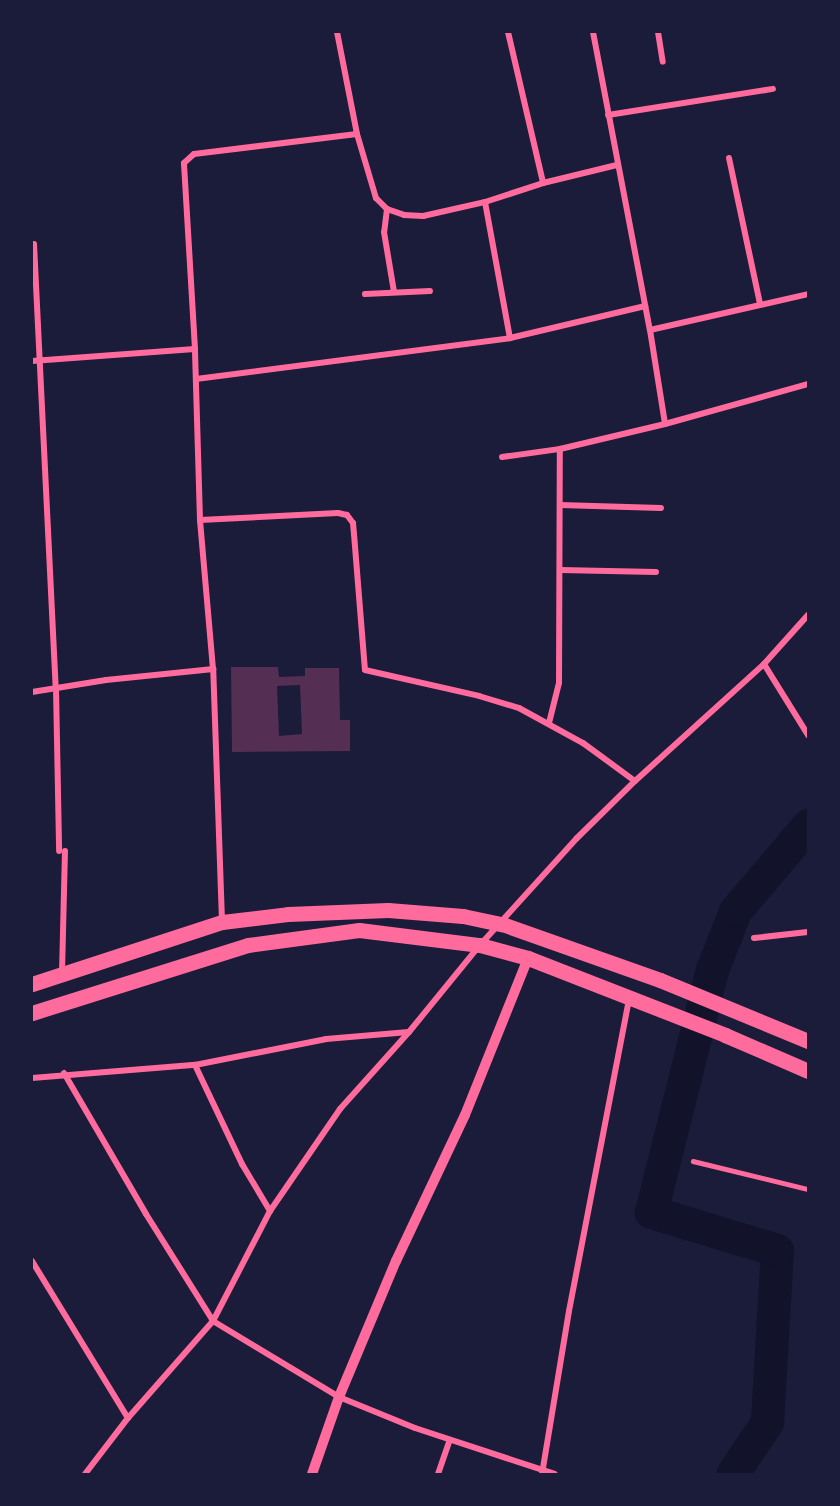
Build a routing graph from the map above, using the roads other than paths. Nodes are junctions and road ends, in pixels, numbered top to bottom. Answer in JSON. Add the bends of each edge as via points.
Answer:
{"nodes":[{"id":1,"x":337,"y":32,"type":"edge"},
{"id":2,"x":508,"y":32,"type":"edge"},
{"id":3,"x":593,"y":32,"type":"edge"},
{"id":4,"x":658,"y":32,"type":"edge"},
{"id":5,"x":663,"y":62,"type":"dead end"},
{"id":6,"x":773,"y":89,"type":"dead end"},
{"id":7,"x":608,"y":115,"type":"junction"},
{"id":8,"x":357,"y":134,"type":"junction"},
{"id":9,"x":729,"y":158,"type":"dead end"},
{"id":10,"x":617,"y":165,"type":"junction"},
{"id":11,"x":543,"y":183,"type":"junction"},
{"id":12,"x":485,"y":202,"type":"junction"},
{"id":13,"x":387,"y":209,"type":"junction"},
{"id":14,"x":34,"y":244,"type":"dead end"},
{"id":15,"x":430,"y":291,"type":"dead end"},
{"id":16,"x":394,"y":292,"type":"junction"},
{"id":17,"x":365,"y":294,"type":"dead end"},
{"id":18,"x":808,"y":294,"type":"edge"},
{"id":19,"x":760,"y":304,"type":"junction"},
{"id":20,"x":645,"y":306,"type":"junction"},
{"id":21,"x":650,"y":330,"type":"junction"},
{"id":22,"x":510,"y":338,"type":"junction"},
{"id":23,"x":195,"y":349,"type":"junction"},
{"id":24,"x":40,"y":360,"type":"junction"},
{"id":25,"x":32,"y":361,"type":"edge"},
{"id":26,"x":196,"y":379,"type":"junction"},
{"id":27,"x":808,"y":384,"type":"edge"},
{"id":28,"x":665,"y":424,"type":"junction"},
{"id":29,"x":560,"y":448,"type":"junction"},
{"id":30,"x":502,"y":457,"type":"dead end"},
{"id":31,"x":560,"y":505,"type":"junction"},
{"id":32,"x":661,"y":508,"type":"dead end"},
{"id":33,"x":200,"y":520,"type":"junction"},
{"id":34,"x":560,"y":570,"type":"junction"},
{"id":35,"x":656,"y":572,"type":"dead end"},
{"id":36,"x":808,"y":615,"type":"edge"},
{"id":37,"x":764,"y":664,"type":"junction"},
{"id":38,"x":213,"y":669,"type":"junction"},
{"id":39,"x":56,"y":688,"type":"junction"},
{"id":40,"x":32,"y":692,"type":"edge"},
{"id":41,"x":549,"y":723,"type":"junction"},
{"id":42,"x":808,"y":735,"type":"edge"},
{"id":43,"x":635,"y":781,"type":"junction"},
{"id":44,"x":222,"y":922,"type":"junction"},
{"id":45,"x":502,"y":924,"type":"junction"},
{"id":46,"x":808,"y":932,"type":"edge"},
{"id":47,"x":754,"y":938,"type":"dead end"},
{"id":48,"x":480,"y":945,"type":"junction"},
{"id":49,"x":528,"y":958,"type":"junction"},
{"id":50,"x":62,"y":974,"type":"junction"},
{"id":51,"x":32,"y":984,"type":"edge"},
{"id":52,"x":629,"y":999,"type":"junction"},
{"id":53,"x":32,"y":1013,"type":"edge"},
{"id":54,"x":409,"y":1032,"type":"junction"},
{"id":55,"x":808,"y":1041,"type":"edge"},
{"id":56,"x":195,"y":1065,"type":"junction"},
{"id":57,"x":808,"y":1071,"type":"edge"},
{"id":58,"x":64,"y":1073,"type":"junction"},
{"id":59,"x":32,"y":1078,"type":"edge"},
{"id":60,"x":693,"y":1161,"type":"dead end"},
{"id":61,"x":808,"y":1189,"type":"edge"},
{"id":62,"x":270,"y":1211,"type":"junction"},
{"id":63,"x":32,"y":1261,"type":"edge"},
{"id":64,"x":213,"y":1321,"type":"junction"},
{"id":65,"x":339,"y":1397,"type":"junction"},
{"id":66,"x":129,"y":1418,"type":"junction"},
{"id":67,"x":450,"y":1440,"type":"junction"},
{"id":68,"x":543,"y":1472,"type":"edge"},
{"id":69,"x":85,"y":1474,"type":"edge"},
{"id":70,"x":312,"y":1474,"type":"edge"},
{"id":71,"x":438,"y":1474,"type":"edge"},
{"id":72,"x":555,"y":1474,"type":"edge"}],
"edges":[{"from":1,"to":8,"type":"street"},
{"from":2,"to":11,"type":"street"},
{"from":3,"to":7,"type":"street"},
{"from":4,"to":5,"type":"street"},
{"from":6,"to":7,"type":"street"},
{"from":7,"to":10,"type":"street"},
{"from":8,"to":13,"type":"street","via":[[376,198]]},
{"from":8,"to":23,"type":"street","via":[[188,157],[183,173]]},
{"from":9,"to":19,"type":"street"},
{"from":10,"to":11,"type":"street"},
{"from":10,"to":20,"type":"street"},
{"from":11,"to":12,"type":"street"},
{"from":12,"to":13,"type":"street","via":[[423,216]]},
{"from":12,"to":22,"type":"street"},
{"from":13,"to":16,"type":"street","via":[[384,232]]},
{"from":14,"to":24,"type":"street"},
{"from":15,"to":16,"type":"street"},
{"from":16,"to":17,"type":"street"},
{"from":18,"to":19,"type":"street"},
{"from":19,"to":21,"type":"street"},
{"from":20,"to":21,"type":"street"},
{"from":20,"to":22,"type":"street"},
{"from":21,"to":28,"type":"street"},
{"from":22,"to":26,"type":"street"},
{"from":23,"to":24,"type":"street"},
{"from":23,"to":26,"type":"street"},
{"from":24,"to":25,"type":"street"},
{"from":24,"to":39,"type":"street"},
{"from":26,"to":33,"type":"street"},
{"from":27,"to":28,"type":"street"},
{"from":28,"to":29,"type":"street"},
{"from":29,"to":30,"type":"street"},
{"from":29,"to":31,"type":"street"},
{"from":31,"to":32,"type":"street"},
{"from":31,"to":34,"type":"street"},
{"from":33,"to":38,"type":"street"},
{"from":33,"to":41,"type":"street","via":[[347,515],[353,523],[365,670],[479,696],[519,708]]},
{"from":34,"to":35,"type":"street"},
{"from":34,"to":41,"type":"street","via":[[559,683]]},
{"from":36,"to":37,"type":"street"},
{"from":37,"to":42,"type":"street"},
{"from":37,"to":43,"type":"street"},
{"from":38,"to":39,"type":"street"},
{"from":38,"to":44,"type":"street"},
{"from":39,"to":40,"type":"street"},
{"from":39,"to":50,"type":"street"},
{"from":41,"to":43,"type":"street"},
{"from":43,"to":45,"type":"street","via":[[577,838]]},
{"from":44,"to":45,"type":"main road","via":[[288,914],[388,910],[463,916]]},
{"from":44,"to":50,"type":"main road"},
{"from":45,"to":48,"type":"street"},
{"from":45,"to":55,"type":"main road","via":[[660,980]]},
{"from":46,"to":47,"type":"street"},
{"from":48,"to":49,"type":"main road"},
{"from":48,"to":53,"type":"main road","via":[[359,930],[248,945]]},
{"from":48,"to":54,"type":"street"},
{"from":49,"to":52,"type":"main road"},
{"from":49,"to":65,"type":"street","via":[[465,1115],[396,1261]]},
{"from":50,"to":51,"type":"main road"},
{"from":52,"to":57,"type":"main road"},
{"from":52,"to":68,"type":"street","via":[[569,1311]]},
{"from":54,"to":56,"type":"street","via":[[326,1039]]},
{"from":54,"to":62,"type":"street","via":[[340,1109]]},
{"from":56,"to":58,"type":"street"},
{"from":56,"to":62,"type":"street","via":[[242,1164]]},
{"from":58,"to":59,"type":"street"},
{"from":58,"to":64,"type":"street"},
{"from":60,"to":61,"type":"lane"},
{"from":62,"to":64,"type":"street"},
{"from":63,"to":66,"type":"street"},
{"from":64,"to":65,"type":"street"},
{"from":64,"to":66,"type":"street"},
{"from":65,"to":67,"type":"street"},
{"from":65,"to":70,"type":"street"},
{"from":66,"to":69,"type":"street"},
{"from":67,"to":68,"type":"street"},
{"from":67,"to":71,"type":"street"},
{"from":68,"to":72,"type":"street"}]}
